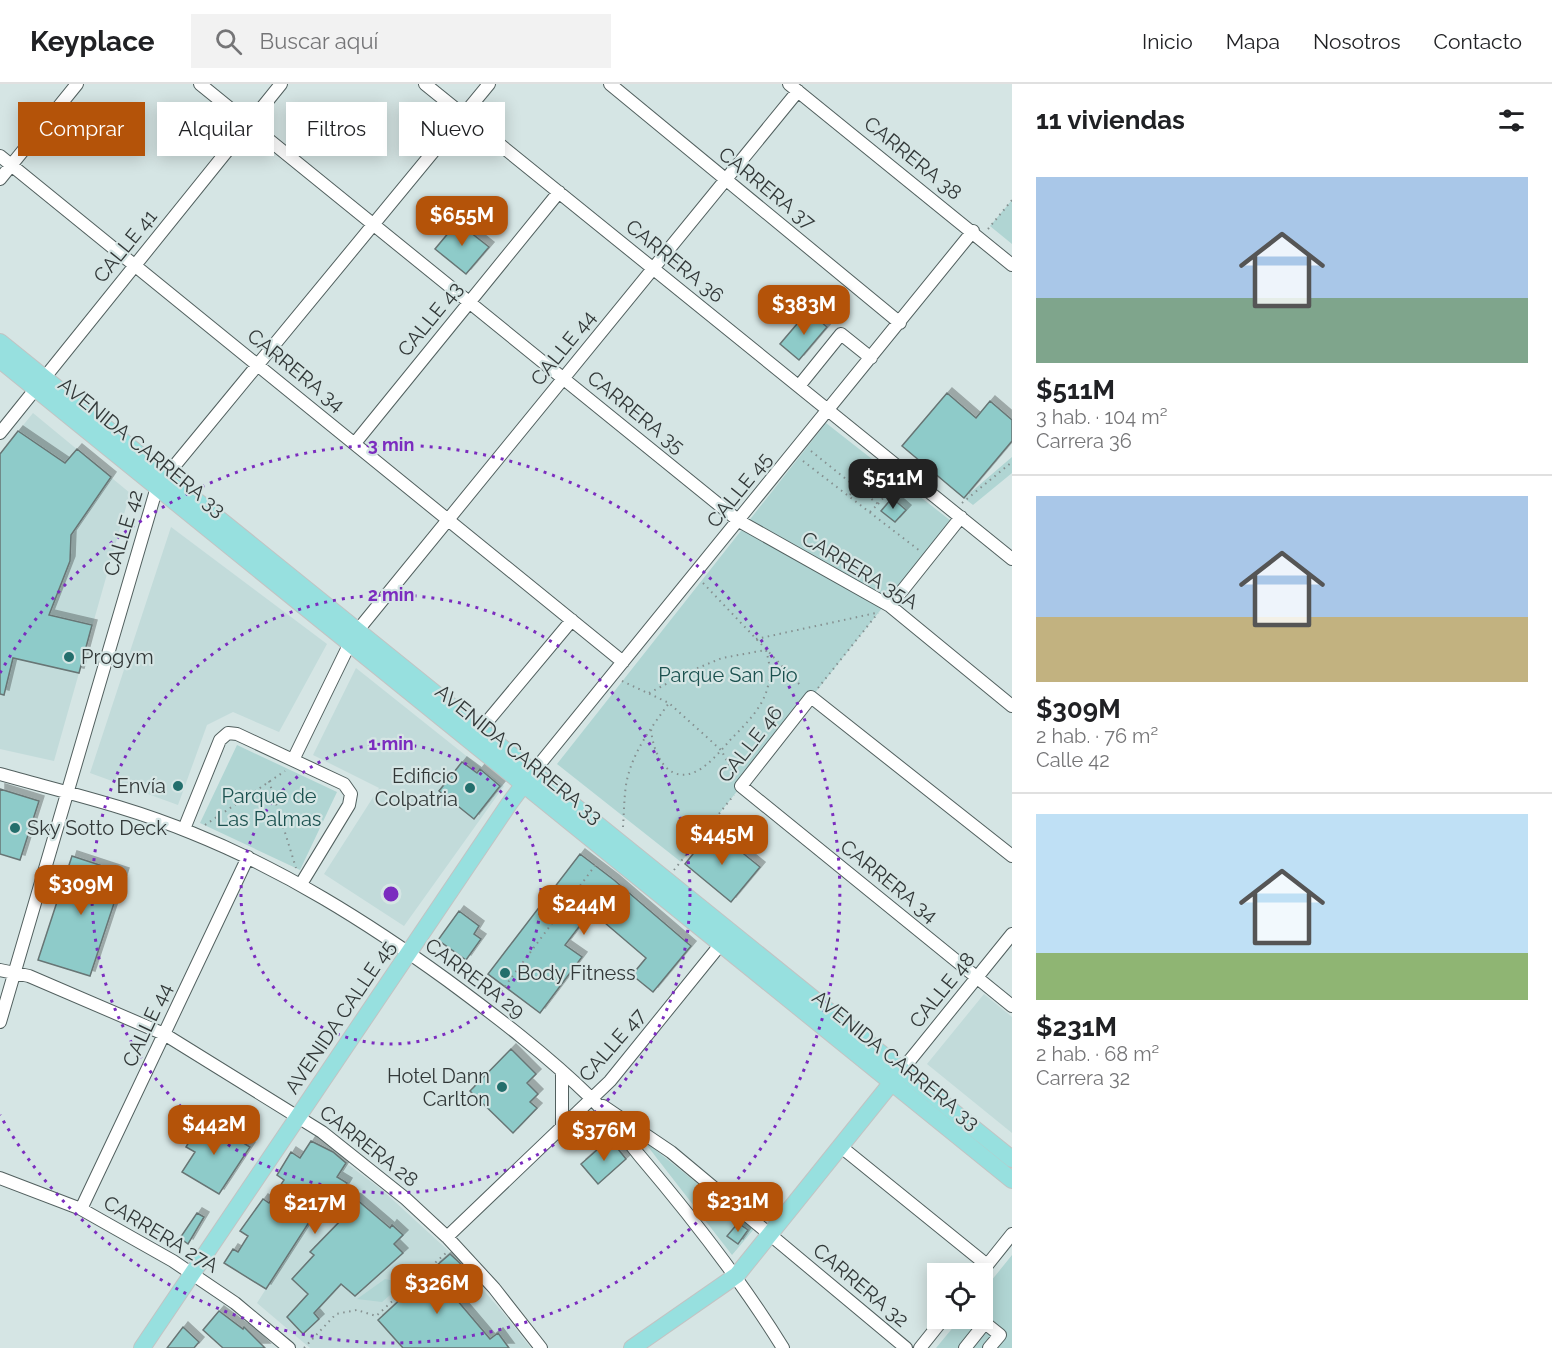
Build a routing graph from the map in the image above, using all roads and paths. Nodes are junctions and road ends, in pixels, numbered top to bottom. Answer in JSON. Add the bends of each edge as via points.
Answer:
{"nodes":[{"id":1,"x":77,"y":84,"type":"edge"},
{"id":2,"x":201,"y":84,"type":"edge"},
{"id":3,"x":281,"y":84,"type":"edge"},
{"id":4,"x":425,"y":84,"type":"edge"},
{"id":5,"x":489,"y":84,"type":"edge"},
{"id":6,"x":610,"y":84,"type":"edge"},
{"id":7,"x":793,"y":88,"type":"edge"},
{"id":8,"x":223,"y":102,"type":"edge"},
{"id":9,"x":266,"y":102,"type":"edge"},
{"id":10,"x":447,"y":102,"type":"edge"},
{"id":11,"x":474,"y":102,"type":"edge"},
{"id":12,"x":274,"y":143,"type":"edge"},
{"id":13,"x":505,"y":149,"type":"edge"},
{"id":14,"x":0,"y":156,"type":"edge"},
{"id":15,"x":223,"y":156,"type":"edge"},
{"id":16,"x":429,"y":156,"type":"edge"},
{"id":17,"x":12,"y":165,"type":"junction"},
{"id":18,"x":0,"y":179,"type":"edge"},
{"id":19,"x":726,"y":179,"type":"junction"},
{"id":20,"x":559,"y":192,"type":"junction"},
{"id":21,"x":1012,"y":200,"type":"edge"},
{"id":22,"x":374,"y":223,"type":"junction"},
{"id":23,"x":977,"y":235,"type":"junction"},
{"id":24,"x":135,"y":265,"type":"junction"},
{"id":25,"x":1012,"y":265,"type":"edge"},
{"id":26,"x":653,"y":269,"type":"junction"},
{"id":27,"x":470,"y":302,"type":"junction"},
{"id":28,"x":900,"y":323,"type":"junction"},
{"id":29,"x":0,"y":342,"type":"edge"},
{"id":30,"x":871,"y":358,"type":"junction"},
{"id":31,"x":0,"y":360,"type":"edge"},
{"id":32,"x":258,"y":364,"type":"junction"},
{"id":33,"x":564,"y":378,"type":"junction"},
{"id":34,"x":39,"y":383,"type":"junction"},
{"id":35,"x":799,"y":386,"type":"junction"},
{"id":36,"x":829,"y":411,"type":"junction"},
{"id":37,"x":0,"y":432,"type":"edge"},
{"id":38,"x":355,"y":443,"type":"junction"},
{"id":39,"x":811,"y":450,"type":"dead end"},
{"id":40,"x":794,"y":453,"type":"junction"},
{"id":41,"x":1012,"y":462,"type":"edge"},
{"id":42,"x":875,"y":465,"type":"dead end"},
{"id":43,"x":162,"y":482,"type":"junction"},
{"id":44,"x":897,"y":482,"type":"dead end"},
{"id":45,"x":856,"y":487,"type":"junction"},
{"id":46,"x":849,"y":496,"type":"junction"},
{"id":47,"x":878,"y":504,"type":"junction"},
{"id":48,"x":870,"y":512,"type":"junction"},
{"id":49,"x":957,"y":514,"type":"junction"},
{"id":50,"x":449,"y":519,"type":"junction"},
{"id":51,"x":739,"y":521,"type":"junction"},
{"id":52,"x":928,"y":557,"type":"junction"},
{"id":53,"x":1012,"y":559,"type":"edge"},
{"id":54,"x":695,"y":575,"type":"junction"},
{"id":55,"x":884,"y":607,"type":"junction"},
{"id":56,"x":572,"y":620,"type":"junction"},
{"id":57,"x":354,"y":637,"type":"junction"},
{"id":58,"x":756,"y":639,"type":"junction"},
{"id":59,"x":766,"y":650,"type":"junction"},
{"id":60,"x":623,"y":662,"type":"junction"},
{"id":61,"x":612,"y":676,"type":"junction"},
{"id":62,"x":649,"y":693,"type":"junction"},
{"id":63,"x":812,"y":697,"type":"junction"},
{"id":64,"x":669,"y":703,"type":"junction"},
{"id":65,"x":1012,"y":706,"type":"edge"},
{"id":66,"x":481,"y":729,"type":"junction"},
{"id":67,"x":651,"y":729,"type":"junction"},
{"id":68,"x":721,"y":750,"type":"junction"},
{"id":69,"x":295,"y":761,"type":"junction"},
{"id":70,"x":534,"y":771,"type":"junction"},
{"id":71,"x":0,"y":774,"type":"edge"},
{"id":72,"x":269,"y":781,"type":"junction"},
{"id":73,"x":523,"y":785,"type":"junction"},
{"id":74,"x":741,"y":786,"type":"junction"},
{"id":75,"x":66,"y":792,"type":"junction"},
{"id":76,"x":623,"y":827,"type":"dead end"},
{"id":77,"x":188,"y":831,"type":"junction"},
{"id":78,"x":1012,"y":856,"type":"edge"},
{"id":79,"x":248,"y":857,"type":"junction"},
{"id":80,"x":600,"y":858,"type":"dead end"},
{"id":81,"x":667,"y":880,"type":"junction"},
{"id":82,"x":301,"y":884,"type":"junction"},
{"id":83,"x":1012,"y":934,"type":"edge"},
{"id":84,"x":720,"y":945,"type":"junction"},
{"id":85,"x":409,"y":952,"type":"junction"},
{"id":86,"x":0,"y":970,"type":"edge"},
{"id":87,"x":16,"y":972,"type":"junction"},
{"id":88,"x":977,"y":977,"type":"junction"},
{"id":89,"x":1012,"y":1006,"type":"edge"},
{"id":90,"x":487,"y":1010,"type":"junction"},
{"id":91,"x":0,"y":1022,"type":"edge"},
{"id":92,"x":164,"y":1034,"type":"junction"},
{"id":93,"x":562,"y":1072,"type":"junction"},
{"id":94,"x":896,"y":1077,"type":"junction"},
{"id":95,"x":592,"y":1099,"type":"junction"},
{"id":96,"x":298,"y":1116,"type":"junction"},
{"id":97,"x":562,"y":1127,"type":"junction"},
{"id":98,"x":840,"y":1146,"type":"junction"},
{"id":99,"x":1012,"y":1159,"type":"edge"},
{"id":100,"x":0,"y":1178,"type":"edge"},
{"id":101,"x":1012,"y":1180,"type":"edge"},
{"id":102,"x":81,"y":1209,"type":"junction"},
{"id":103,"x":770,"y":1234,"type":"junction"},
{"id":104,"x":1012,"y":1234,"type":"edge"},
{"id":105,"x":451,"y":1241,"type":"junction"},
{"id":106,"x":977,"y":1263,"type":"edge"},
{"id":107,"x":989,"y":1263,"type":"edge"},
{"id":108,"x":192,"y":1274,"type":"junction"},
{"id":109,"x":734,"y":1277,"type":"junction"},
{"id":110,"x":935,"y":1329,"type":"edge"},
{"id":111,"x":281,"y":1346,"type":"edge"},
{"id":112,"x":142,"y":1348,"type":"edge"},
{"id":113,"x":304,"y":1348,"type":"edge"},
{"id":114,"x":541,"y":1348,"type":"edge"},
{"id":115,"x":632,"y":1348,"type":"edge"},
{"id":116,"x":783,"y":1348,"type":"edge"},
{"id":117,"x":906,"y":1348,"type":"edge"},
{"id":118,"x":920,"y":1348,"type":"edge"},
{"id":119,"x":965,"y":1348,"type":"edge"},
{"id":120,"x":989,"y":1348,"type":"edge"}],
"edges":[{"from":1,"to":17,"type":"street"},
{"from":2,"to":8,"type":"street","name":"CARRERA 35"},
{"from":3,"to":9,"type":"street","name":"CALLE 41"},
{"from":4,"to":10,"type":"street","name":"CARRERA 36"},
{"from":5,"to":11,"type":"street","name":"CALLE 42"},
{"from":6,"to":19,"type":"street","name":"CARRERA 37"},
{"from":7,"to":19,"type":"street","name":"CALLE 44"},
{"from":7,"to":23,"type":"street","name":"CARRERA 38"},
{"from":12,"to":22,"type":"street","name":"CARRERA 35"},
{"from":13,"to":20,"type":"street","name":"CARRERA 36"},
{"from":14,"to":17,"type":"street","name":"CARRERA 34"},
{"from":15,"to":24,"type":"street","name":"CALLE 41"},
{"from":16,"to":22,"type":"street","name":"CALLE 42"},
{"from":17,"to":18,"type":"street"},
{"from":17,"to":24,"type":"street","name":"CARRERA 34"},
{"from":19,"to":26,"type":"street","name":"CALLE 44"},
{"from":19,"to":28,"type":"street","name":"CARRERA 37"},
{"from":20,"to":26,"type":"street","name":"CARRERA 36"},
{"from":20,"to":27,"type":"street","name":"CALLE 43"},
{"from":21,"to":23,"type":"path"},
{"from":22,"to":27,"type":"street","name":"CARRERA 35"},
{"from":22,"to":32,"type":"street","name":"CALLE 42"},
{"from":23,"to":25,"type":"street","name":"CARRERA 38"},
{"from":23,"to":28,"type":"street","name":"CALLE 45"},
{"from":24,"to":32,"type":"street","name":"CARRERA 34"},
{"from":24,"to":34,"type":"street","name":"CALLE 41"},
{"from":26,"to":33,"type":"street","name":"CALLE 44"},
{"from":26,"to":35,"type":"street","name":"CARRERA 36"},
{"from":27,"to":33,"type":"street","name":"CARRERA 35"},
{"from":27,"to":38,"type":"street","name":"CALLE 43"},
{"from":28,"to":30,"type":"street","name":"CALLE 45"},
{"from":29,"to":34,"type":"main road","name":"AVENIDA CARRERA 33"},
{"from":30,"to":35,"type":"street","via":[[841,334]]},
{"from":30,"to":36,"type":"street","name":"CALLE 45"},
{"from":31,"to":34,"type":"main road","name":"AVENIDA CARRERA 33"},
{"from":32,"to":38,"type":"street","name":"CARRERA 34"},
{"from":32,"to":43,"type":"street","name":"CALLE 42"},
{"from":33,"to":50,"type":"street","name":"CALLE 44"},
{"from":33,"to":51,"type":"street","name":"CARRERA 35"},
{"from":34,"to":37,"type":"street","name":"CALLE 41"},
{"from":34,"to":43,"type":"main road","name":"AVENIDA CARRERA 33"},
{"from":35,"to":36,"type":"street","name":"CARRERA 36"},
{"from":36,"to":40,"type":"street","name":"CALLE 45"},
{"from":36,"to":49,"type":"street","name":"CARRERA 36"},
{"from":38,"to":50,"type":"street","name":"CARRERA 34"},
{"from":39,"to":45,"type":"path"},
{"from":40,"to":46,"type":"path"},
{"from":40,"to":51,"type":"street","name":"CALLE 45"},
{"from":41,"to":49,"type":"path"},
{"from":42,"to":45,"type":"path"},
{"from":43,"to":57,"type":"main road","name":"AVENIDA CARRERA 33"},
{"from":43,"to":75,"type":"street","name":"CALLE 42"},
{"from":44,"to":47,"type":"path"},
{"from":45,"to":46,"type":"path"},
{"from":45,"to":47,"type":"path"},
{"from":46,"to":48,"type":"path"},
{"from":47,"to":48,"type":"path"},
{"from":48,"to":52,"type":"path"},
{"from":49,"to":52,"type":"street"},
{"from":49,"to":53,"type":"street","name":"CARRERA 36"},
{"from":50,"to":56,"type":"street","name":"CARRERA 34"},
{"from":50,"to":57,"type":"street","name":"CALLE 44"},
{"from":51,"to":54,"type":"street","name":"CALLE 45"},
{"from":51,"to":55,"type":"street","name":"CARRERA 35A"},
{"from":52,"to":55,"type":"street"},
{"from":54,"to":58,"type":"path"},
{"from":54,"to":60,"type":"street","name":"CALLE 45"},
{"from":55,"to":58,"type":"path"},
{"from":55,"to":63,"type":"path"},
{"from":55,"to":65,"type":"street","name":"CARRERA 35A"},
{"from":56,"to":60,"type":"street","name":"CARRERA 34"},
{"from":56,"to":66,"type":"street"},
{"from":57,"to":66,"type":"main road","name":"AVENIDA CARRERA 33"},
{"from":57,"to":69,"type":"street","name":"CALLE 44"},
{"from":57,"to":73,"type":"main road","name":"AVENIDA CARRERA 33"},
{"from":58,"to":59,"type":"path"},
{"from":59,"to":62,"type":"path","via":[[722,658]]},
{"from":59,"to":63,"type":"path"},
{"from":59,"to":68,"type":"path","via":[[771,673],[760,706]]},
{"from":60,"to":61,"type":"street","name":"CALLE 45"},
{"from":61,"to":62,"type":"path"},
{"from":61,"to":70,"type":"street","name":"CALLE 45"},
{"from":62,"to":64,"type":"path"},
{"from":63,"to":74,"type":"street","name":"CALLE 46"},
{"from":63,"to":78,"type":"street"},
{"from":64,"to":67,"type":"path"},
{"from":64,"to":68,"type":"path"},
{"from":66,"to":70,"type":"main road","name":"AVENIDA CARRERA 33"},
{"from":67,"to":68,"type":"path","via":[[656,755],[677,773],[698,770]]},
{"from":67,"to":76,"type":"path","via":[[632,764]]},
{"from":68,"to":74,"type":"path"},
{"from":69,"to":72,"type":"path"},
{"from":69,"to":77,"type":"street","via":[[237,734],[224,735]]},
{"from":69,"to":82,"type":"street","via":[[348,788],[351,794],[349,805]]},
{"from":70,"to":73,"type":"main road","name":"AVENIDA CALLE 45"},
{"from":70,"to":81,"type":"main road","name":"AVENIDA CARRERA 33"},
{"from":71,"to":75,"type":"street","name":"CARRERA 29"},
{"from":72,"to":77,"type":"path"},
{"from":72,"to":82,"type":"path"},
{"from":73,"to":84,"type":"main road","name":"AVENIDA CARRERA 33"},
{"from":73,"to":85,"type":"main road","name":"AVENIDA CALLE 45"},
{"from":74,"to":81,"type":"path","name":"CALLE 46"},
{"from":74,"to":88,"type":"street","name":"CARRERA 34"},
{"from":75,"to":77,"type":"street","name":"CARRERA 29"},
{"from":75,"to":87,"type":"street","name":"CALLE 42"},
{"from":77,"to":79,"type":"street","name":"CARRERA 29"},
{"from":79,"to":82,"type":"street","name":"CARRERA 29"},
{"from":79,"to":92,"type":"street","name":"CALLE 44"},
{"from":80,"to":90,"type":"path"},
{"from":81,"to":94,"type":"main road","name":"AVENIDA CARRERA 33"},
{"from":82,"to":85,"type":"street","name":"CARRERA 29"},
{"from":83,"to":88,"type":"street","name":"CALLE 48"},
{"from":84,"to":94,"type":"main road","name":"AVENIDA CARRERA 33"},
{"from":84,"to":95,"type":"street","name":"CALLE 47","via":[[616,1075]]},
{"from":85,"to":90,"type":"street","name":"CARRERA 29"},
{"from":85,"to":96,"type":"main road","name":"AVENIDA CALLE 45"},
{"from":86,"to":87,"type":"street","name":"CARRERA 28"},
{"from":87,"to":91,"type":"street","name":"CALLE 42"},
{"from":87,"to":92,"type":"street","name":"CARRERA 28"},
{"from":88,"to":89,"type":"street","name":"CARRERA 34"},
{"from":88,"to":94,"type":"street","name":"CALLE 48"},
{"from":90,"to":93,"type":"street","name":"CARRERA 29"},
{"from":92,"to":96,"type":"street","name":"CARRERA 28"},
{"from":92,"to":102,"type":"street","name":"CALLE 44"},
{"from":93,"to":95,"type":"street","name":"CARRERA 29"},
{"from":93,"to":97,"type":"street"},
{"from":94,"to":98,"type":"main road"},
{"from":94,"to":99,"type":"main road","name":"AVENIDA CARRERA 33"},
{"from":94,"to":101,"type":"main road","name":"AVENIDA CARRERA 33"},
{"from":95,"to":97,"type":"street","name":"CALLE 47"},
{"from":95,"to":103,"type":"street","name":"CARRERA 32","via":[[671,1152]]},
{"from":95,"to":109,"type":"street","name":"CARRERA 29","via":[[666,1186]]},
{"from":96,"to":105,"type":"street","name":"CARRERA 28","via":[[364,1164]]},
{"from":96,"to":108,"type":"main road","name":"AVENIDA CALLE 45"},
{"from":97,"to":105,"type":"street","name":"CALLE 47"},
{"from":98,"to":103,"type":"main road"},
{"from":98,"to":106,"type":"street"},
{"from":100,"to":102,"type":"street","name":"CARRERA 27A"},
{"from":102,"to":108,"type":"street","name":"CARRERA 27A"},
{"from":103,"to":109,"type":"main road"},
{"from":103,"to":117,"type":"street","name":"CARRERA 32"},
{"from":104,"to":107,"type":"street"},
{"from":105,"to":113,"type":"path","via":[[376,1316],[357,1310],[336,1314]]},
{"from":105,"to":114,"type":"street","name":"CARRERA 28"},
{"from":108,"to":111,"type":"street","name":"CARRERA 27A","via":[[235,1303]]},
{"from":108,"to":112,"type":"main road","name":"AVENIDA CALLE 45"},
{"from":109,"to":115,"type":"main road"},
{"from":109,"to":116,"type":"street","name":"CARRERA 29"},
{"from":110,"to":118,"type":"street"},
{"from":119,"to":120,"type":"street","via":[[985,1323],[1000,1335]]}]}
